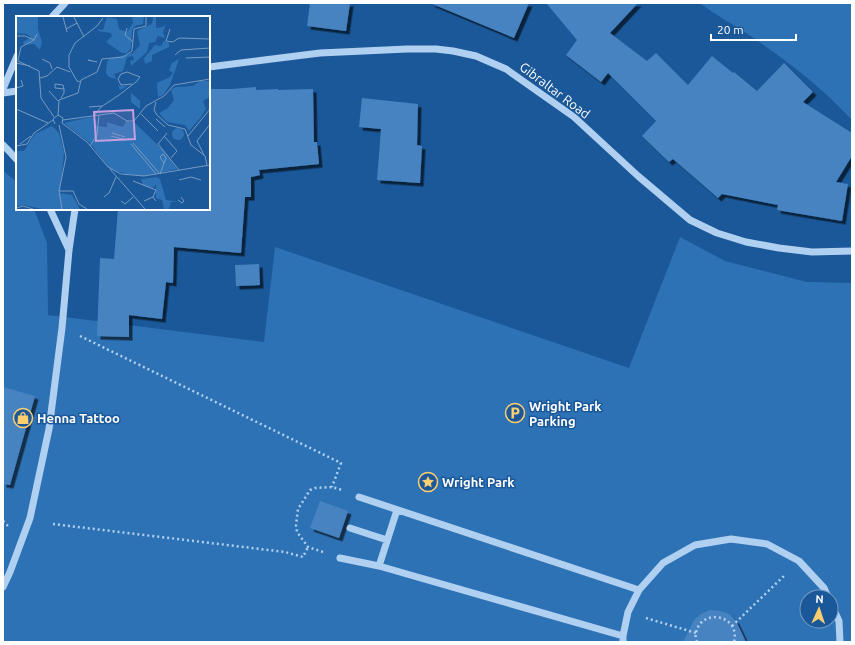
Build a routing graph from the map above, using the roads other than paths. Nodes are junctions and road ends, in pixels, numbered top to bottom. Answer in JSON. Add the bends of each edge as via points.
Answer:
{"nodes":[{"id":1,"x":65,"y":3,"type":"edge"},
{"id":2,"x":53,"y":16,"type":"edge"},
{"id":3,"x":16,"y":58,"type":"edge"},
{"id":4,"x":210,"y":67,"type":"edge"},
{"id":5,"x":3,"y":89,"type":"edge"},
{"id":6,"x":16,"y":92,"type":"edge"},
{"id":7,"x":3,"y":93,"type":"edge"},
{"id":8,"x":3,"y":146,"type":"edge"},
{"id":9,"x":16,"y":159,"type":"edge"},
{"id":10,"x":50,"y":210,"type":"edge"},
{"id":11,"x":75,"y":210,"type":"edge"},
{"id":12,"x":69,"y":250,"type":"junction"},
{"id":13,"x":852,"y":251,"type":"edge"},
{"id":14,"x":359,"y":497,"type":"dead end"},
{"id":15,"x":397,"y":510,"type":"junction"},
{"id":16,"x":350,"y":528,"type":"dead end"},
{"id":17,"x":387,"y":540,"type":"junction"},
{"id":18,"x":340,"y":558,"type":"dead end"},
{"id":19,"x":379,"y":566,"type":"junction"},
{"id":20,"x":3,"y":587,"type":"edge"},
{"id":21,"x":824,"y":589,"type":"edge"},
{"id":22,"x":639,"y":590,"type":"junction"},
{"id":23,"x":839,"y":621,"type":"edge"},
{"id":24,"x":623,"y":639,"type":"edge"},
{"id":25,"x":840,"y":642,"type":"edge"}],
"edges":[{"from":1,"to":2,"type":"street"},
{"from":3,"to":5,"type":"street"},
{"from":4,"to":13,"type":"street","name":"Gibraltar Road","via":[[320,53],[407,49],[436,49],[476,56],[506,69],[574,117],[690,220],[717,233],[746,242],[812,252]]},
{"from":6,"to":7,"type":"street"},
{"from":8,"to":9,"type":"street"},
{"from":10,"to":12,"type":"street"},
{"from":11,"to":12,"type":"street"},
{"from":12,"to":20,"type":"street","via":[[49,429],[30,518]]},
{"from":14,"to":15,"type":"street"},
{"from":15,"to":17,"type":"street"},
{"from":15,"to":22,"type":"street"},
{"from":16,"to":17,"type":"street"},
{"from":17,"to":19,"type":"street"},
{"from":18,"to":19,"type":"street"},
{"from":19,"to":24,"type":"street"},
{"from":21,"to":22,"type":"street","via":[[799,561],[767,544],[731,539],[695,545],[663,563]]},
{"from":22,"to":24,"type":"street","via":[[628,612]]},
{"from":23,"to":25,"type":"street"}]}
